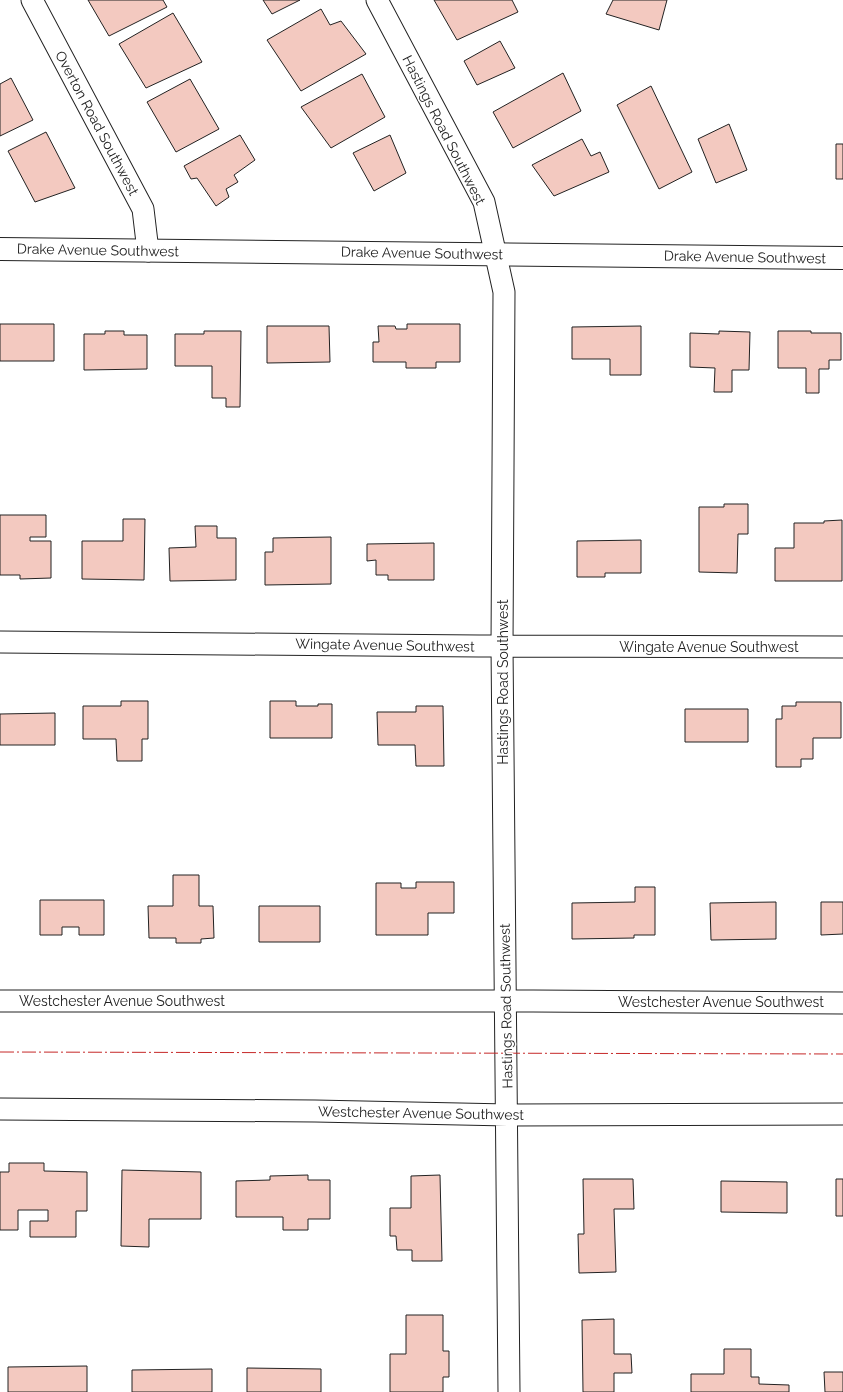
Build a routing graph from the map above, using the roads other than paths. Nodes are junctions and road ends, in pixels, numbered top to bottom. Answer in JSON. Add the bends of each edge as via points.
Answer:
{"nodes":[{"id":1,"x":32,"y":0,"type":"edge"},
{"id":2,"x":377,"y":0,"type":"edge"},
{"id":3,"x":0,"y":249,"type":"edge"},
{"id":4,"x":148,"y":251,"type":"junction"},
{"id":5,"x":495,"y":254,"type":"junction"},
{"id":6,"x":843,"y":258,"type":"edge"},
{"id":7,"x":0,"y":642,"type":"edge"},
{"id":8,"x":502,"y":646,"type":"junction"},
{"id":9,"x":843,"y":647,"type":"edge"},
{"id":10,"x":0,"y":1001,"type":"edge"},
{"id":11,"x":506,"y":1001,"type":"junction"},
{"id":12,"x":843,"y":1003,"type":"edge"},
{"id":13,"x":0,"y":1109,"type":"edge"},
{"id":14,"x":843,"y":1114,"type":"edge"},
{"id":15,"x":508,"y":1115,"type":"junction"},
{"id":16,"x":510,"y":1392,"type":"edge"}],
"edges":[{"from":1,"to":4,"type":"street","name":"Overton Road Southwest","via":[[143,210]]},
{"from":2,"to":5,"type":"street","name":"Hastings Road Southwest","via":[[484,202]]},
{"from":3,"to":4,"type":"street","name":"Drake Avenue Southwest"},
{"from":4,"to":5,"type":"street","name":"Drake Avenue Southwest"},
{"from":5,"to":6,"type":"street","name":"Drake Avenue Southwest"},
{"from":5,"to":8,"type":"street","name":"Hastings Road Southwest","via":[[504,292]]},
{"from":7,"to":8,"type":"street","name":"Wingate Avenue Southwest"},
{"from":8,"to":9,"type":"street","name":"Wingate Avenue Southwest"},
{"from":8,"to":11,"type":"street","name":"Hastings Road Southwest"},
{"from":10,"to":11,"type":"street","name":"Westchester Avenue Southwest"},
{"from":11,"to":12,"type":"street","name":"Westchester Avenue Southwest"},
{"from":11,"to":15,"type":"street","name":"Hastings Road Southwest"},
{"from":13,"to":15,"type":"street","name":"Westchester Avenue Southwest"},
{"from":14,"to":15,"type":"street","name":"Westchester Avenue Southwest"},
{"from":15,"to":16,"type":"street","name":"Hastings Road Southwest"}]}
